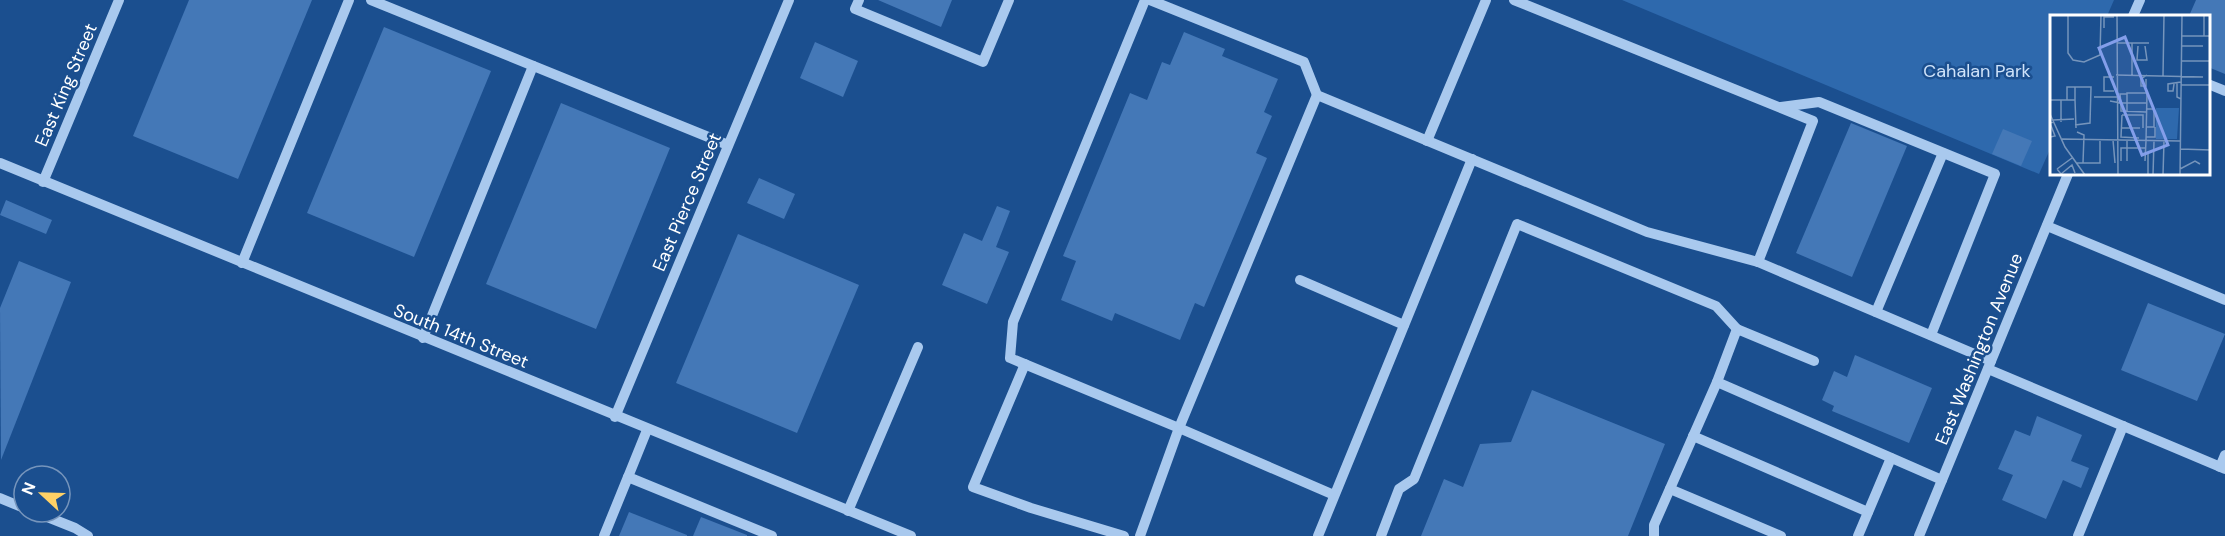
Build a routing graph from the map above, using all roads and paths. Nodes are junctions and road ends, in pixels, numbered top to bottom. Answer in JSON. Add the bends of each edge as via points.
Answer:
{"nodes":[{"id":1,"x":119,"y":0,"type":"edge"},
{"id":2,"x":349,"y":0,"type":"edge"},
{"id":3,"x":371,"y":0,"type":"edge"},
{"id":4,"x":789,"y":0,"type":"edge"},
{"id":5,"x":859,"y":0,"type":"edge"},
{"id":6,"x":1009,"y":0,"type":"edge"},
{"id":7,"x":1145,"y":0,"type":"edge"},
{"id":8,"x":1150,"y":0,"type":"edge"},
{"id":9,"x":1486,"y":0,"type":"edge"},
{"id":10,"x":1514,"y":0,"type":"edge"},
{"id":11,"x":2140,"y":0,"type":"edge"},
{"id":12,"x":2133,"y":15,"type":"edge"},
{"id":13,"x":533,"y":66,"type":"junction"},
{"id":14,"x":2210,"y":85,"type":"edge"},
{"id":15,"x":2225,"y":91,"type":"edge"},
{"id":16,"x":1317,"y":95,"type":"junction"},
{"id":17,"x":1779,"y":107,"type":"junction"},
{"id":18,"x":1427,"y":141,"type":"junction"},
{"id":19,"x":728,"y":146,"type":"junction"},
{"id":20,"x":1942,"y":153,"type":"junction"},
{"id":21,"x":1472,"y":159,"type":"junction"},
{"id":22,"x":0,"y":164,"type":"edge"},
{"id":23,"x":2067,"y":176,"type":"edge"},
{"id":24,"x":44,"y":182,"type":"junction"},
{"id":25,"x":2047,"y":226,"type":"junction"},
{"id":26,"x":1758,"y":262,"type":"junction"},
{"id":27,"x":242,"y":263,"type":"junction"},
{"id":28,"x":1300,"y":280,"type":"dead end"},
{"id":29,"x":2225,"y":300,"type":"edge"},
{"id":30,"x":1876,"y":312,"type":"junction"},
{"id":31,"x":1404,"y":325,"type":"junction"},
{"id":32,"x":1737,"y":329,"type":"junction"},
{"id":33,"x":1931,"y":335,"type":"junction"},
{"id":34,"x":423,"y":338,"type":"junction"},
{"id":35,"x":918,"y":347,"type":"dead end"},
{"id":36,"x":1815,"y":361,"type":"dead end"},
{"id":37,"x":1025,"y":364,"type":"junction"},
{"id":38,"x":1990,"y":365,"type":"junction"},
{"id":39,"x":1717,"y":382,"type":"junction"},
{"id":40,"x":615,"y":417,"type":"junction"},
{"id":41,"x":2123,"y":426,"type":"junction"},
{"id":42,"x":1179,"y":428,"type":"junction"},
{"id":43,"x":647,"y":430,"type":"junction"},
{"id":44,"x":1693,"y":436,"type":"junction"},
{"id":45,"x":2225,"y":455,"type":"edge"},
{"id":46,"x":1891,"y":458,"type":"junction"},
{"id":47,"x":2223,"y":468,"type":"edge"},
{"id":48,"x":628,"y":477,"type":"junction"},
{"id":49,"x":1942,"y":480,"type":"junction"},
{"id":50,"x":1670,"y":489,"type":"junction"},
{"id":51,"x":1334,"y":495,"type":"junction"},
{"id":52,"x":848,"y":511,"type":"junction"},
{"id":53,"x":1868,"y":512,"type":"junction"},
{"id":54,"x":65,"y":524,"type":"edge"},
{"id":55,"x":905,"y":535,"type":"edge"},
{"id":56,"x":88,"y":536,"type":"edge"},
{"id":57,"x":604,"y":536,"type":"edge"},
{"id":58,"x":772,"y":536,"type":"edge"},
{"id":59,"x":1124,"y":536,"type":"edge"},
{"id":60,"x":1140,"y":536,"type":"edge"},
{"id":61,"x":1318,"y":536,"type":"edge"},
{"id":62,"x":1381,"y":536,"type":"edge"},
{"id":63,"x":1654,"y":536,"type":"edge"},
{"id":64,"x":1781,"y":536,"type":"edge"},
{"id":65,"x":1858,"y":536,"type":"edge"},
{"id":66,"x":1919,"y":536,"type":"edge"},
{"id":67,"x":2078,"y":536,"type":"edge"}],
"edges":[{"from":1,"to":24,"type":"street","name":"East King Street"},
{"from":2,"to":27,"type":"street"},
{"from":3,"to":13,"type":"street"},
{"from":4,"to":19,"type":"street","name":"East Pierce Street"},
{"from":5,"to":6,"type":"street","via":[[855,9],[983,62]]},
{"from":7,"to":37,"type":"street","via":[[1013,322],[1010,358]]},
{"from":8,"to":16,"type":"street","via":[[1304,62]]},
{"from":9,"to":18,"type":"street"},
{"from":10,"to":17,"type":"street"},
{"from":11,"to":12,"type":"street"},
{"from":13,"to":19,"type":"street"},
{"from":13,"to":34,"type":"street"},
{"from":14,"to":15,"type":"street"},
{"from":16,"to":18,"type":"street"},
{"from":16,"to":42,"type":"street"},
{"from":17,"to":20,"type":"street","via":[[1819,102]]},
{"from":17,"to":26,"type":"street","via":[[1813,121]]},
{"from":18,"to":21,"type":"street"},
{"from":19,"to":40,"type":"street","name":"East Pierce Street"},
{"from":20,"to":30,"type":"street"},
{"from":20,"to":33,"type":"street","via":[[1995,174]]},
{"from":21,"to":26,"type":"street","via":[[1647,232]]},
{"from":21,"to":31,"type":"street"},
{"from":22,"to":24,"type":"street","name":"South 14th Street"},
{"from":23,"to":25,"type":"street","name":"East Washington Avenue"},
{"from":24,"to":27,"type":"street","name":"South 14th Street"},
{"from":25,"to":29,"type":"street"},
{"from":25,"to":38,"type":"street","name":"East Washington Avenue"},
{"from":26,"to":30,"type":"street"},
{"from":27,"to":34,"type":"street","name":"South 14th Street"},
{"from":28,"to":31,"type":"street"},
{"from":30,"to":33,"type":"street"},
{"from":31,"to":51,"type":"street"},
{"from":32,"to":36,"type":"street"},
{"from":32,"to":39,"type":"street"},
{"from":32,"to":62,"type":"street","via":[[1716,306],[1517,224],[1414,479],[1399,489]]},
{"from":33,"to":38,"type":"street"},
{"from":34,"to":40,"type":"street","name":"South 14th Street"},
{"from":35,"to":52,"type":"street"},
{"from":37,"to":42,"type":"street"},
{"from":37,"to":59,"type":"street","via":[[973,488]]},
{"from":38,"to":41,"type":"street"},
{"from":38,"to":49,"type":"street","name":"East Washington Avenue"},
{"from":39,"to":44,"type":"street"},
{"from":39,"to":46,"type":"street"},
{"from":40,"to":43,"type":"street","name":"South 14th Street"},
{"from":41,"to":47,"type":"street"},
{"from":41,"to":67,"type":"street"},
{"from":42,"to":51,"type":"street"},
{"from":42,"to":60,"type":"street"},
{"from":43,"to":48,"type":"street"},
{"from":43,"to":52,"type":"street","name":"South 14th Street"},
{"from":44,"to":50,"type":"street"},
{"from":44,"to":53,"type":"street"},
{"from":45,"to":47,"type":"street"},
{"from":46,"to":49,"type":"street"},
{"from":46,"to":53,"type":"street"},
{"from":48,"to":57,"type":"street"},
{"from":48,"to":58,"type":"street"},
{"from":49,"to":66,"type":"street","name":"East Washington Avenue"},
{"from":50,"to":63,"type":"street","via":[[1654,525]]},
{"from":50,"to":64,"type":"street"},
{"from":51,"to":61,"type":"street"},
{"from":52,"to":55,"type":"street","name":"South 14th Street"},
{"from":53,"to":65,"type":"street"},
{"from":54,"to":56,"type":"street"}]}
